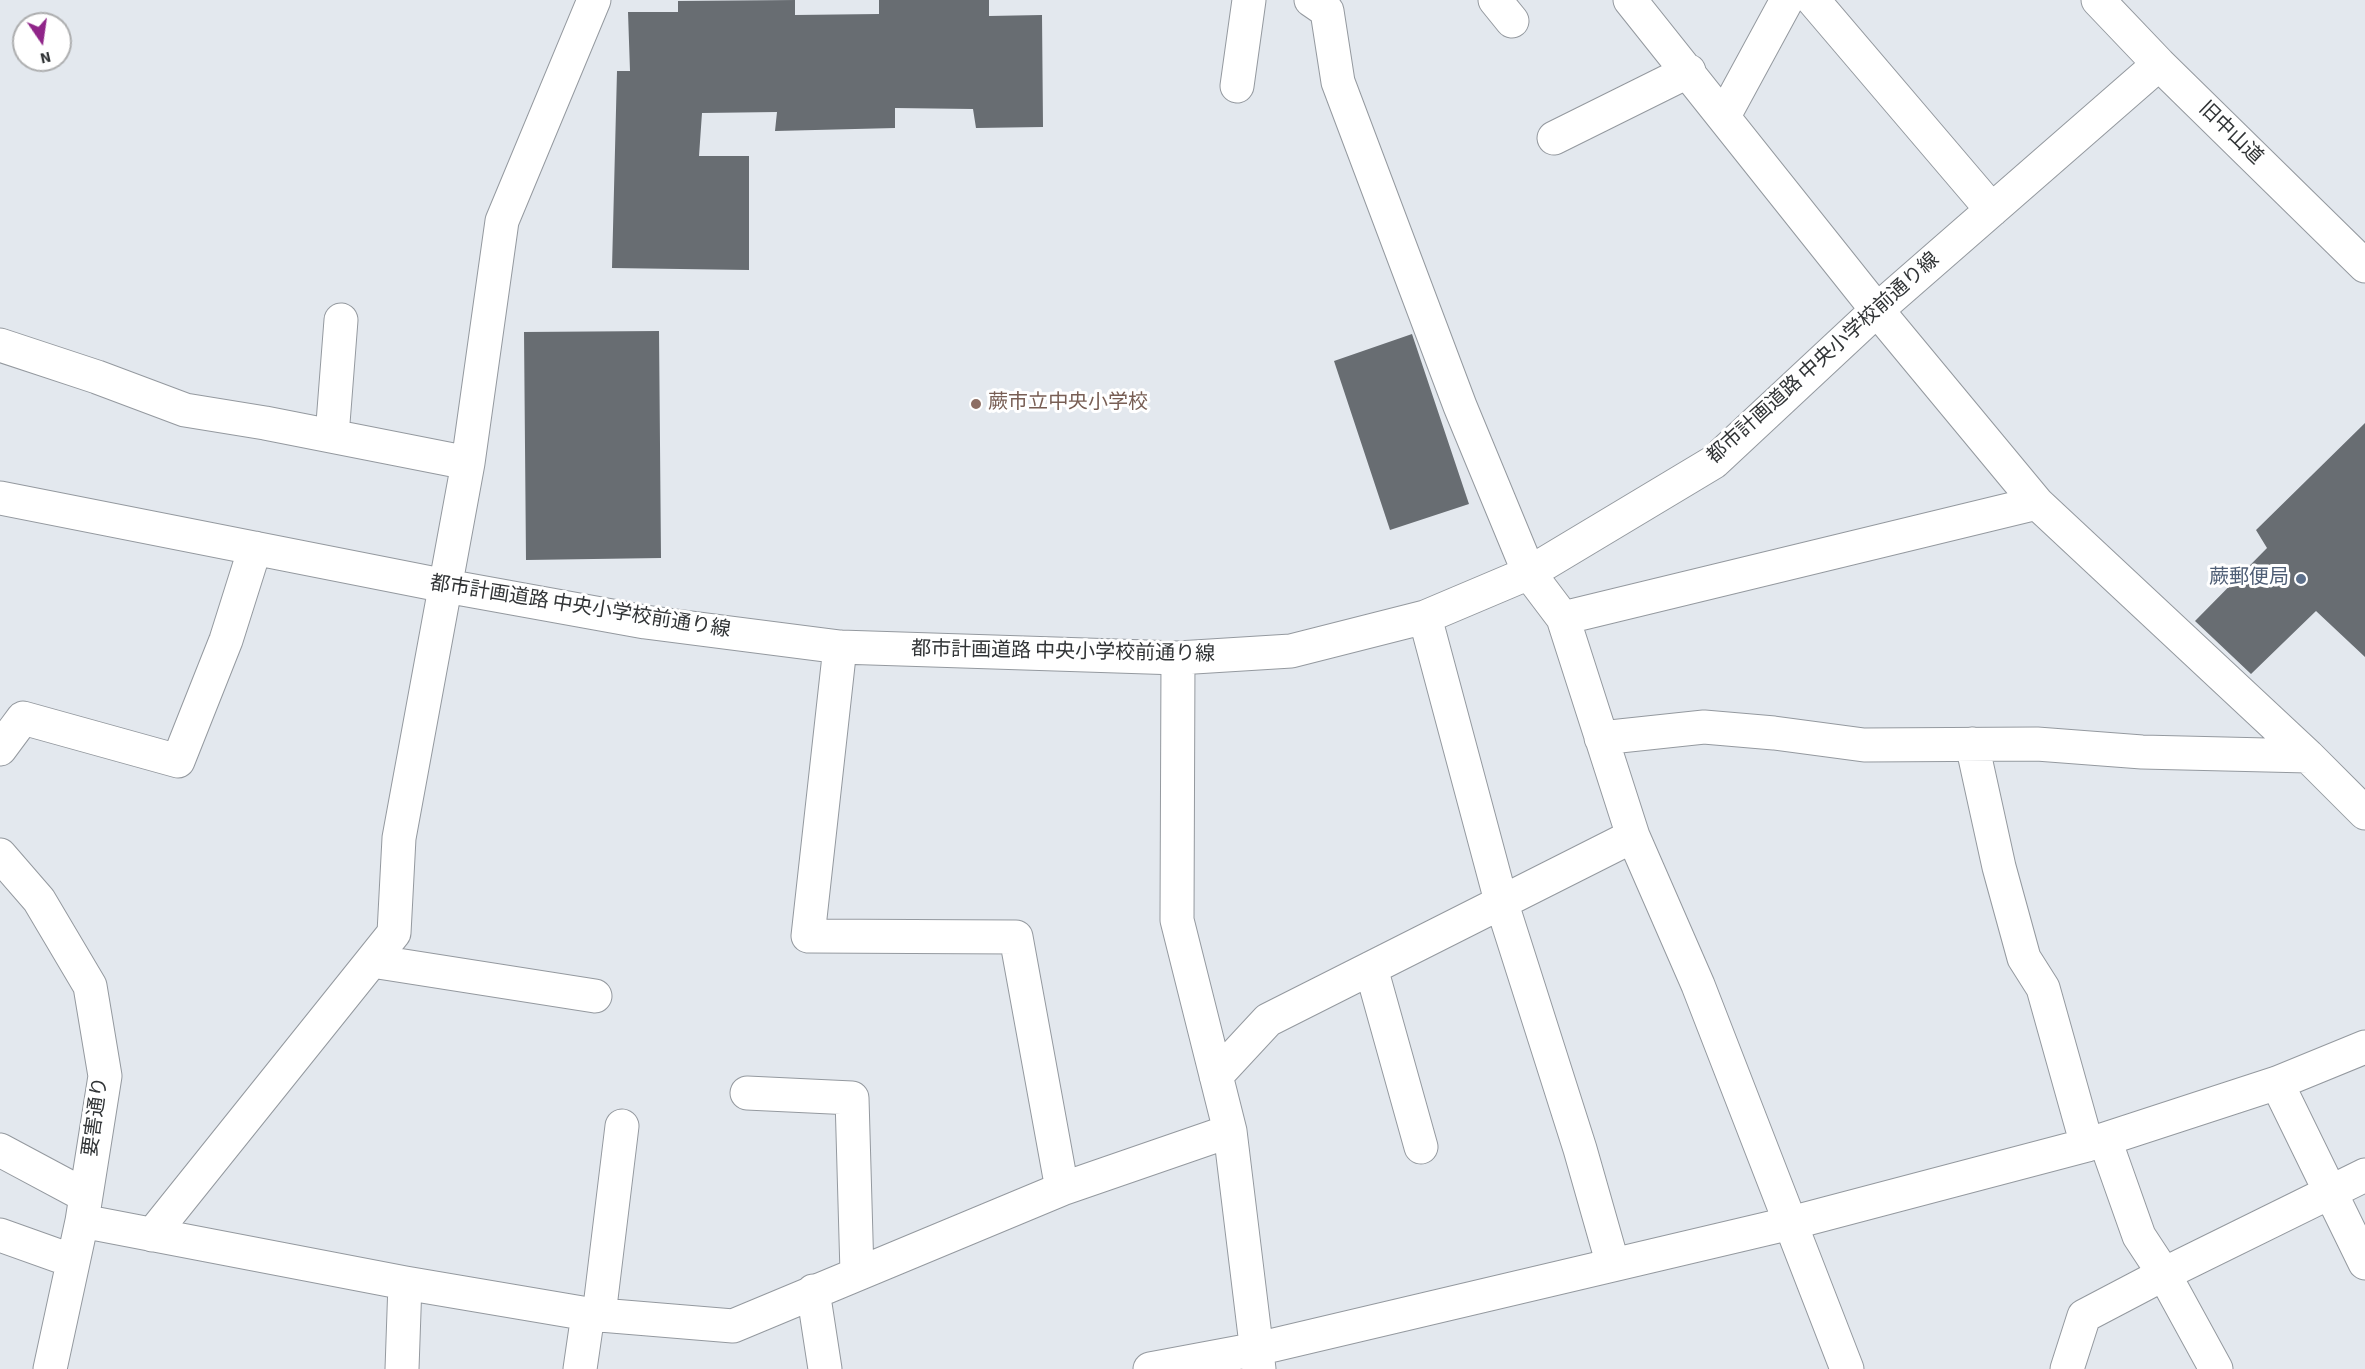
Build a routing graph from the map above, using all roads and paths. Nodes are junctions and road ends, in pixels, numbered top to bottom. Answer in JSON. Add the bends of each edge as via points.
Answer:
{"nodes":[{"id":1,"x":594,"y":0,"type":"edge"},
{"id":2,"x":1249,"y":0,"type":"edge"},
{"id":3,"x":1630,"y":0,"type":"edge"},
{"id":4,"x":1787,"y":0,"type":"edge"},
{"id":5,"x":1813,"y":0,"type":"edge"},
{"id":6,"x":2098,"y":0,"type":"edge"},
{"id":7,"x":1326,"y":4,"type":"edge"},
{"id":8,"x":2159,"y":64,"type":"junction"},
{"id":9,"x":1689,"y":71,"type":"junction"},
{"id":10,"x":1237,"y":86,"type":"dead end"},
{"id":11,"x":1724,"y":116,"type":"junction"},
{"id":12,"x":1554,"y":138,"type":"dead end"},
{"id":13,"x":1992,"y":210,"type":"junction"},
{"id":14,"x":2365,"y":266,"type":"edge"},
{"id":15,"x":1877,"y":310,"type":"junction"},
{"id":16,"x":341,"y":320,"type":"dead end"},
{"id":17,"x":0,"y":345,"type":"edge"},
{"id":18,"x":332,"y":436,"type":"junction"},
{"id":19,"x":468,"y":463,"type":"junction"},
{"id":20,"x":0,"y":498,"type":"edge"},
{"id":21,"x":2037,"y":503,"type":"junction"},
{"id":22,"x":255,"y":548,"type":"junction"},
{"id":23,"x":1529,"y":573,"type":"junction"},
{"id":24,"x":446,"y":586,"type":"junction"},
{"id":25,"x":1425,"y":617,"type":"junction"},
{"id":26,"x":1563,"y":618,"type":"junction"},
{"id":27,"x":840,"y":647,"type":"junction"},
{"id":28,"x":1178,"y":658,"type":"junction"},
{"id":29,"x":1601,"y":738,"type":"junction"},
{"id":30,"x":1972,"y":744,"type":"junction"},
{"id":31,"x":0,"y":749,"type":"edge"},
{"id":32,"x":2308,"y":756,"type":"junction"},
{"id":33,"x":2365,"y":813,"type":"edge"},
{"id":34,"x":1633,"y":836,"type":"junction"},
{"id":35,"x":0,"y":855,"type":"edge"},
{"id":36,"x":1501,"y":901,"type":"junction"},
{"id":37,"x":372,"y":961,"type":"junction"},
{"id":38,"x":1371,"y":968,"type":"junction"},
{"id":39,"x":595,"y":996,"type":"dead end"},
{"id":40,"x":2365,"y":1047,"type":"edge"},
{"id":41,"x":1216,"y":1076,"type":"junction"},
{"id":42,"x":2277,"y":1083,"type":"junction"},
{"id":43,"x":747,"y":1093,"type":"dead end"},
{"id":44,"x":622,"y":1126,"type":"dead end"},
{"id":45,"x":1230,"y":1131,"type":"junction"},
{"id":46,"x":2096,"y":1143,"type":"junction"},
{"id":47,"x":1421,"y":1147,"type":"dead end"},
{"id":48,"x":0,"y":1150,"type":"edge"},
{"id":49,"x":2365,"y":1175,"type":"edge"},
{"id":50,"x":1062,"y":1189,"type":"junction"},
{"id":51,"x":2329,"y":1191,"type":"junction"},
{"id":52,"x":84,"y":1208,"type":"junction"},
{"id":53,"x":1791,"y":1223,"type":"junction"},
{"id":54,"x":0,"y":1235,"type":"edge"},
{"id":55,"x":152,"y":1235,"type":"junction"},
{"id":56,"x":74,"y":1260,"type":"junction"},
{"id":57,"x":2365,"y":1263,"type":"edge"},
{"id":58,"x":1613,"y":1265,"type":"junction"},
{"id":59,"x":857,"y":1273,"type":"junction"},
{"id":60,"x":2164,"y":1274,"type":"junction"},
{"id":61,"x":405,"y":1283,"type":"junction"},
{"id":62,"x":813,"y":1291,"type":"junction"},
{"id":63,"x":593,"y":1315,"type":"junction"},
{"id":64,"x":1258,"y":1359,"type":"edge"},
{"id":65,"x":50,"y":1369,"type":"edge"},
{"id":66,"x":402,"y":1369,"type":"edge"},
{"id":67,"x":580,"y":1369,"type":"edge"},
{"id":68,"x":825,"y":1369,"type":"edge"},
{"id":69,"x":1150,"y":1369,"type":"edge"},
{"id":70,"x":1847,"y":1369,"type":"edge"},
{"id":71,"x":2067,"y":1369,"type":"edge"},
{"id":72,"x":2216,"y":1369,"type":"edge"}],
"edges":[{"from":1,"to":19,"type":"street","via":[[502,221]]},
{"from":2,"to":10,"type":"street"},
{"from":3,"to":9,"type":"street"},
{"from":4,"to":11,"type":"street"},
{"from":5,"to":13,"type":"street"},
{"from":6,"to":8,"type":"street","name":"旧中山道"},
{"from":7,"to":23,"type":"street","via":[[1338,82],[1460,406]]},
{"from":8,"to":13,"type":"street","name":"都市計画道路 中央小学校前通り線"},
{"from":8,"to":14,"type":"street","name":"旧中山道"},
{"from":9,"to":11,"type":"street"},
{"from":9,"to":12,"type":"street"},
{"from":11,"to":15,"type":"street"},
{"from":13,"to":15,"type":"street","name":"都市計画道路 中央小学校前通り線"},
{"from":15,"to":21,"type":"street"},
{"from":15,"to":23,"type":"street","name":"都市計画道路 中央小学校前通り線","via":[[1714,462]]},
{"from":16,"to":18,"type":"street"},
{"from":17,"to":18,"type":"street","via":[[185,410]]},
{"from":18,"to":19,"type":"street"},
{"from":19,"to":24,"type":"street"},
{"from":20,"to":22,"type":"street","name":"都市計画道路 中央小学校前通り線"},
{"from":21,"to":26,"type":"street"},
{"from":21,"to":32,"type":"street"},
{"from":22,"to":24,"type":"street","name":"都市計画道路 中央小学校前通り線"},
{"from":22,"to":31,"type":"street","via":[[225,640],[178,761],[23,718]]},
{"from":23,"to":25,"type":"street","name":"都市計画道路 中央小学校前通り線"},
{"from":23,"to":26,"type":"street"},
{"from":24,"to":27,"type":"street","name":"都市計画道路 中央小学校前通り線","via":[[645,622]]},
{"from":24,"to":37,"type":"street","via":[[399,838],[394,933]]},
{"from":25,"to":28,"type":"street","name":"都市計画道路 中央小学校前通り線","via":[[1291,651]]},
{"from":25,"to":36,"type":"street"},
{"from":26,"to":29,"type":"street"},
{"from":27,"to":28,"type":"street","name":"都市計画道路 中央小学校前通り線"},
{"from":27,"to":50,"type":"street","via":[[808,936],[1016,937]]},
{"from":28,"to":41,"type":"street","via":[[1177,920]]},
{"from":29,"to":30,"type":"street","via":[[1704,727],[1864,745]]},
{"from":29,"to":34,"type":"street"},
{"from":30,"to":32,"type":"street"},
{"from":30,"to":46,"type":"street","via":[[2024,958],[2043,988]]},
{"from":32,"to":33,"type":"street"},
{"from":34,"to":36,"type":"street"},
{"from":34,"to":53,"type":"street","via":[[1698,985]]},
{"from":35,"to":52,"type":"street","name":"要害通り","via":[[39,900],[90,986],[105,1076]]},
{"from":36,"to":38,"type":"street"},
{"from":36,"to":58,"type":"street"},
{"from":37,"to":39,"type":"street"},
{"from":37,"to":55,"type":"street"},
{"from":38,"to":41,"type":"street","via":[[1268,1020]]},
{"from":38,"to":47,"type":"street"},
{"from":40,"to":42,"type":"street"},
{"from":41,"to":45,"type":"street"},
{"from":42,"to":46,"type":"street"},
{"from":42,"to":51,"type":"street"},
{"from":43,"to":59,"type":"street","via":[[852,1098]]},
{"from":44,"to":63,"type":"street"},
{"from":45,"to":50,"type":"street"},
{"from":45,"to":64,"type":"street"},
{"from":46,"to":53,"type":"street"},
{"from":46,"to":60,"type":"street","via":[[2139,1236]]},
{"from":48,"to":52,"type":"street"},
{"from":49,"to":51,"type":"street"},
{"from":50,"to":59,"type":"street"},
{"from":51,"to":57,"type":"street"},
{"from":51,"to":60,"type":"street"},
{"from":52,"to":55,"type":"street"},
{"from":52,"to":56,"type":"street","name":"要害通り"},
{"from":53,"to":58,"type":"street"},
{"from":53,"to":70,"type":"street"},
{"from":54,"to":56,"type":"street"},
{"from":55,"to":61,"type":"street"},
{"from":56,"to":65,"type":"street","name":"要害通り"},
{"from":58,"to":64,"type":"street"},
{"from":59,"to":62,"type":"street"},
{"from":60,"to":71,"type":"street","via":[[2084,1316]]},
{"from":60,"to":72,"type":"street"},
{"from":61,"to":63,"type":"street"},
{"from":61,"to":66,"type":"street"},
{"from":62,"to":63,"type":"street","via":[[733,1326]]},
{"from":62,"to":68,"type":"street"},
{"from":63,"to":67,"type":"street"},
{"from":64,"to":69,"type":"street"}]}
